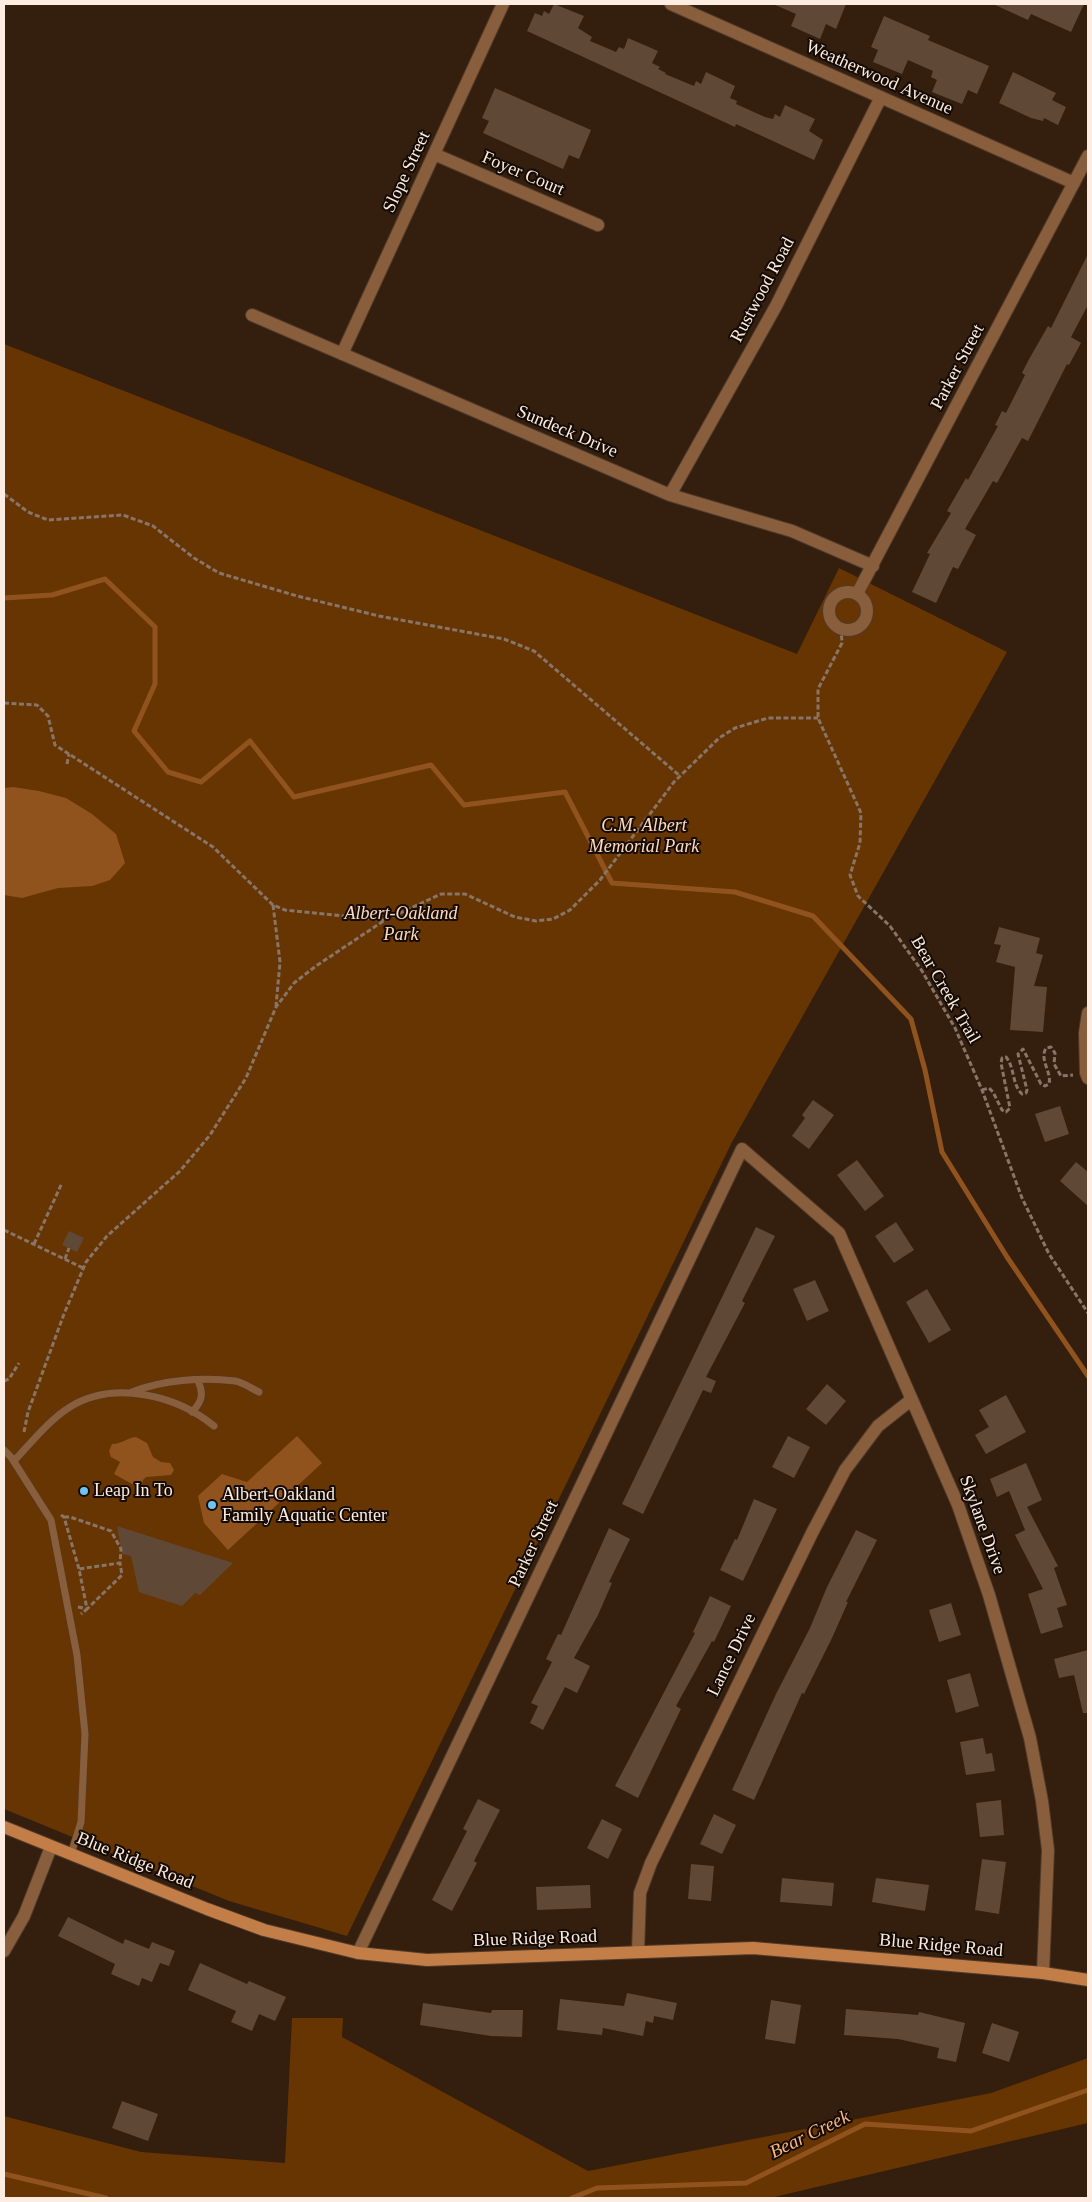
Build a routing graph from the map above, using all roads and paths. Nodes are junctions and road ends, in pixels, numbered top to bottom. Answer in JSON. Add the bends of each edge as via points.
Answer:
{"nodes":[{"id":1,"x":503,"y":4,"type":"edge"},
{"id":2,"x":671,"y":4,"type":"edge"},
{"id":3,"x":881,"y":97,"type":"junction"},
{"id":4,"x":434,"y":154,"type":"junction"},
{"id":5,"x":1088,"y":156,"type":"edge"},
{"id":6,"x":1074,"y":184,"type":"junction"},
{"id":7,"x":598,"y":225,"type":"dead end"},
{"id":8,"x":252,"y":315,"type":"dead end"},
{"id":9,"x":342,"y":354,"type":"junction"},
{"id":10,"x":4,"y":494,"type":"edge"},
{"id":11,"x":670,"y":495,"type":"junction"},
{"id":12,"x":873,"y":566,"type":"junction"},
{"id":13,"x":857,"y":594,"type":"junction"},
{"id":14,"x":841,"y":628,"type":"junction"},
{"id":15,"x":4,"y":703,"type":"edge"},
{"id":16,"x":818,"y":718,"type":"junction"},
{"id":17,"x":69,"y":754,"type":"junction"},
{"id":18,"x":67,"y":764,"type":"dead end"},
{"id":19,"x":680,"y":776,"type":"junction"},
{"id":20,"x":273,"y":905,"type":"junction"},
{"id":21,"x":385,"y":920,"type":"junction"},
{"id":22,"x":276,"y":1007,"type":"junction"},
{"id":23,"x":1088,"y":1013,"type":"edge"},
{"id":24,"x":1087,"y":1075,"type":"edge"},
{"id":25,"x":982,"y":1090,"type":"junction"},
{"id":26,"x":742,"y":1149,"type":"joint"},
{"id":27,"x":62,"y":1183,"type":"dead end"},
{"id":28,"x":4,"y":1230,"type":"edge"},
{"id":29,"x":34,"y":1244,"type":"junction"},
{"id":30,"x":69,"y":1248,"type":"dead end"},
{"id":31,"x":65,"y":1259,"type":"junction"},
{"id":32,"x":83,"y":1268,"type":"junction"},
{"id":33,"x":1088,"y":1313,"type":"edge"},
{"id":34,"x":19,"y":1362,"type":"dead end"},
{"id":35,"x":4,"y":1381,"type":"edge"},
{"id":36,"x":198,"y":1381,"type":"junction"},
{"id":37,"x":132,"y":1392,"type":"junction"},
{"id":38,"x":260,"y":1392,"type":"dead end"},
{"id":39,"x":911,"y":1400,"type":"junction"},
{"id":40,"x":192,"y":1412,"type":"junction"},
{"id":41,"x":214,"y":1426,"type":"dead end"},
{"id":42,"x":23,"y":1435,"type":"dead end"},
{"id":43,"x":4,"y":1450,"type":"edge"},
{"id":44,"x":14,"y":1461,"type":"junction"},
{"id":45,"x":51,"y":1520,"type":"junction"},
{"id":46,"x":120,"y":1563,"type":"junction"},
{"id":47,"x":80,"y":1569,"type":"dead end"},
{"id":48,"x":87,"y":1609,"type":"dead end"},
{"id":49,"x":4,"y":1827,"type":"edge"},
{"id":50,"x":51,"y":1846,"type":"junction"},
{"id":51,"x":71,"y":1854,"type":"junction"},
{"id":52,"x":4,"y":1951,"type":"edge"},
{"id":53,"x":638,"y":1952,"type":"junction"},
{"id":54,"x":358,"y":1953,"type":"junction"},
{"id":55,"x":1043,"y":1973,"type":"junction"},
{"id":56,"x":1088,"y":1980,"type":"edge"}],
"edges":[{"from":1,"to":4,"type":"street","name":"Slope Street"},
{"from":2,"to":3,"type":"street","name":"Weatherwood Avenue"},
{"from":3,"to":6,"type":"street","name":"Weatherwood Avenue"},
{"from":3,"to":11,"type":"street","name":"Rustwood Road","via":[[776,306]]},
{"from":4,"to":7,"type":"street","name":"Foyer Court"},
{"from":4,"to":9,"type":"street","name":"Slope Street"},
{"from":5,"to":6,"type":"street","name":"Parker Street"},
{"from":6,"to":12,"type":"street","name":"Parker Street"},
{"from":8,"to":9,"type":"street","name":"Sundeck Drive"},
{"from":9,"to":11,"type":"street","name":"Sundeck Drive"},
{"from":10,"to":19,"type":"path","via":[[28,512],[48,520],[123,514],[153,526],[219,573],[297,596],[511,642],[534,652]]},
{"from":11,"to":12,"type":"street","name":"Sundeck Drive","via":[[792,531]]},
{"from":12,"to":13,"type":"street","name":"Parker Street"},
{"from":13,"to":14,"type":"street","via":[[868,610],[864,622],[854,629]]},
{"from":13,"to":14,"type":"street","via":[[840,593],[831,602],[829,614]]},
{"from":14,"to":16,"type":"path","name":"Bear Creek Trail","via":[[842,643],[818,689]]},
{"from":15,"to":17,"type":"path","via":[[37,705],[48,716],[55,745]]},
{"from":16,"to":19,"type":"path","via":[[768,718],[735,728],[718,738]]},
{"from":16,"to":25,"type":"path","name":"Bear Creek Trail","via":[[861,813],[860,843],[850,875],[858,896],[890,926],[922,971],[955,1028]]},
{"from":17,"to":18,"type":"path"},
{"from":17,"to":20,"type":"path","via":[[213,847]]},
{"from":19,"to":21,"type":"path","via":[[600,880],[570,910],[552,919],[536,921],[515,917],[465,894],[441,894]]},
{"from":20,"to":21,"type":"path","via":[[293,911]]},
{"from":20,"to":22,"type":"path","via":[[280,962]]},
{"from":21,"to":22,"type":"path","via":[[294,983]]},
{"from":22,"to":32,"type":"path","via":[[246,1078],[210,1135],[180,1171],[107,1236]]},
{"from":23,"to":24,"type":"street","via":[[1085,1032]]},
{"from":24,"to":25,"type":"path","via":[[1061,1076],[1054,1064],[1055,1053],[1051,1047],[1046,1048],[1044,1060],[1050,1079],[1045,1086],[1023,1049],[1018,1054],[1026,1093],[1018,1091],[1006,1057],[1001,1063],[1010,1108],[1006,1112],[1002,1110],[993,1092],[989,1088]]},
{"from":25,"to":33,"type":"path","name":"Bear Creek Trail","via":[[1022,1198],[1049,1254]]},
{"from":26,"to":39,"type":"street","name":"Skylane Drive","via":[[839,1233]]},
{"from":26,"to":54,"type":"street","name":"Parker Street"},
{"from":27,"to":29,"type":"path"},
{"from":28,"to":29,"type":"path"},
{"from":29,"to":31,"type":"path"},
{"from":30,"to":31,"type":"path"},
{"from":31,"to":32,"type":"path"},
{"from":32,"to":42,"type":"path","via":[[28,1412]]},
{"from":34,"to":35,"type":"path","via":[[9,1379]]},
{"from":36,"to":37,"type":"lane","via":[[144,1387]]},
{"from":36,"to":38,"type":"lane","via":[[237,1382]]},
{"from":36,"to":40,"type":"lane","via":[[203,1391]]},
{"from":37,"to":40,"type":"lane","via":[[168,1401]]},
{"from":37,"to":44,"type":"lane","via":[[105,1394],[68,1408]]},
{"from":39,"to":53,"type":"street","name":"Lance Drive","via":[[878,1426],[856,1455],[812,1533],[651,1863],[640,1893]]},
{"from":39,"to":55,"type":"street","name":"Skylane Drive","via":[[961,1514],[989,1595],[1030,1738],[1048,1850]]},
{"from":40,"to":41,"type":"lane"},
{"from":43,"to":44,"type":"lane"},
{"from":44,"to":45,"type":"lane"},
{"from":45,"to":46,"type":"path","via":[[70,1517],[111,1531],[121,1549]]},
{"from":45,"to":51,"type":"lane","via":[[77,1655],[85,1734],[81,1822]]},
{"from":46,"to":47,"type":"path"},
{"from":46,"to":48,"type":"path","via":[[122,1575]]},
{"from":49,"to":50,"type":"street","name":"Blue Ridge Road"},
{"from":50,"to":51,"type":"street","name":"Blue Ridge Road"},
{"from":50,"to":52,"type":"street","via":[[24,1916]]},
{"from":51,"to":54,"type":"street","name":"Blue Ridge Road","via":[[264,1930]]},
{"from":53,"to":54,"type":"street","name":"Blue Ridge Road","via":[[427,1960]]},
{"from":53,"to":55,"type":"street","name":"Blue Ridge Road","via":[[753,1948]]},
{"from":55,"to":56,"type":"street","name":"Blue Ridge Road"}]}
